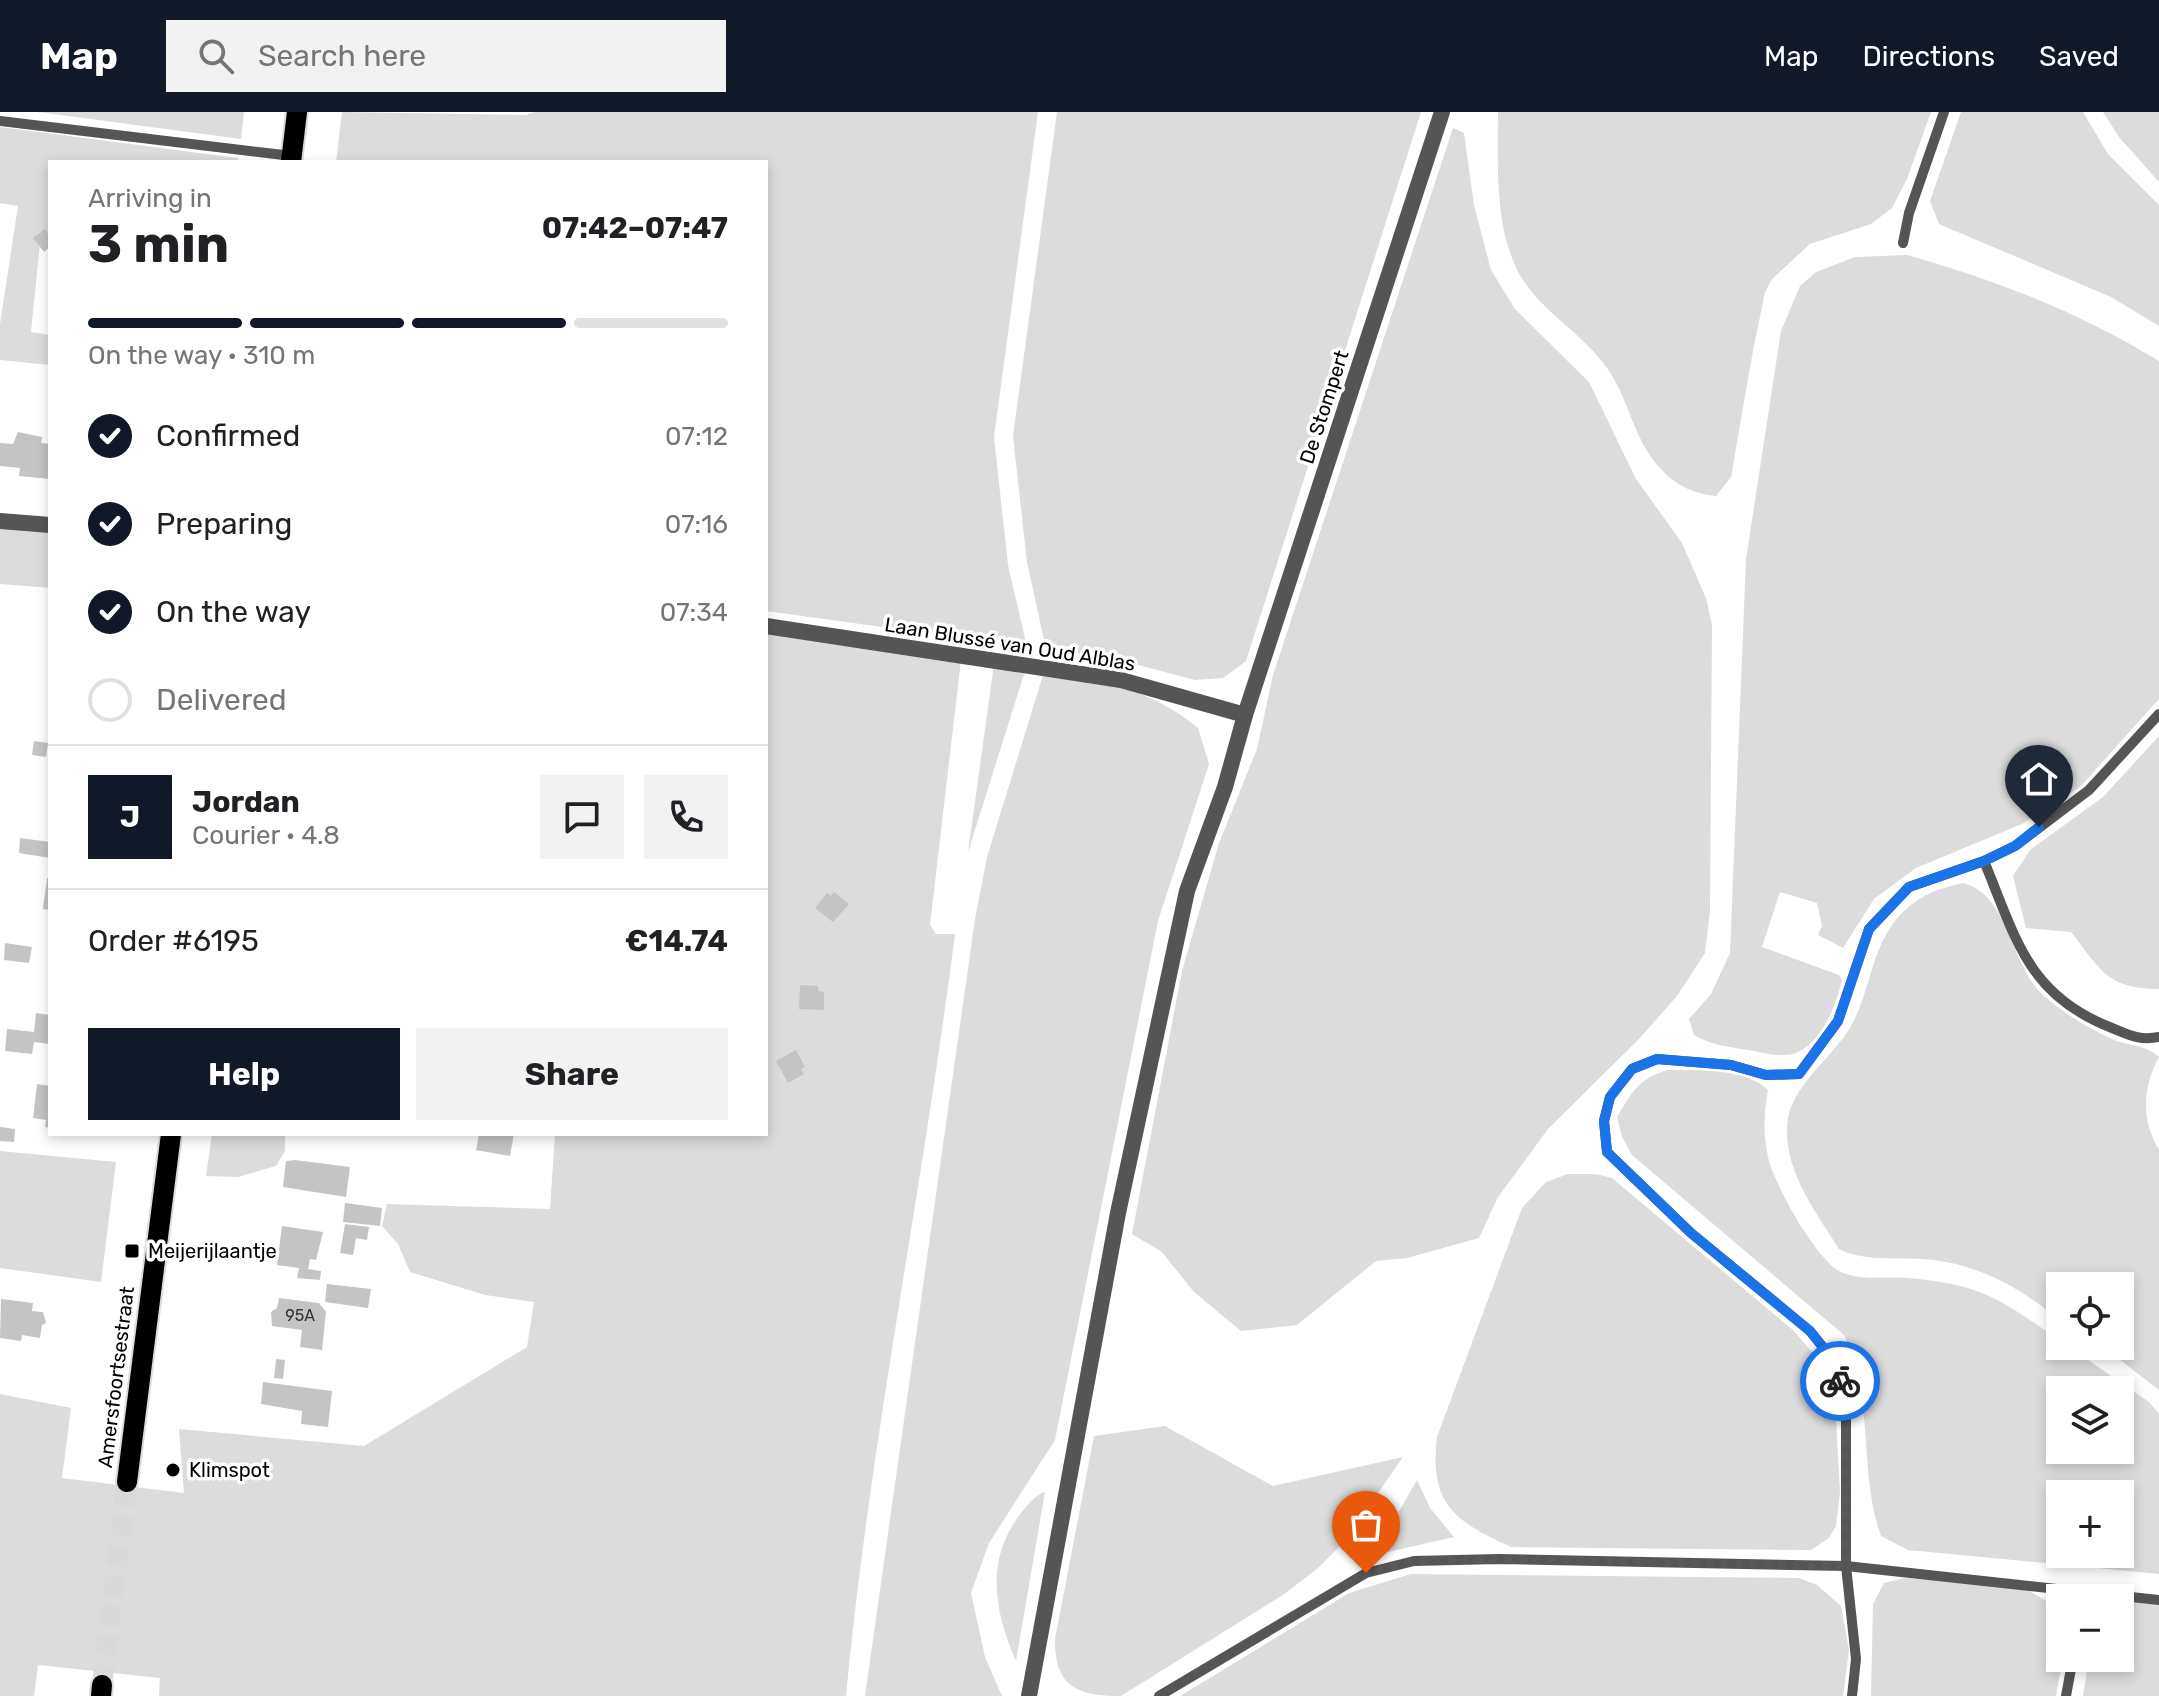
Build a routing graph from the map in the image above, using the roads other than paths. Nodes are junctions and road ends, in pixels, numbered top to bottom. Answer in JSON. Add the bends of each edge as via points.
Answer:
{"nodes":[{"id":1,"x":297,"y":112,"type":"edge"},
{"id":2,"x":1442,"y":112,"type":"edge"},
{"id":3,"x":1944,"y":112,"type":"edge"},
{"id":4,"x":0,"y":121,"type":"edge"},
{"id":5,"x":291,"y":159,"type":"edge"},
{"id":6,"x":1903,"y":243,"type":"dead end"},
{"id":7,"x":0,"y":521,"type":"edge"},
{"id":8,"x":48,"y":525,"type":"edge"},
{"id":9,"x":768,"y":626,"type":"edge"},
{"id":10,"x":2159,"y":714,"type":"edge"},
{"id":11,"x":1245,"y":715,"type":"junction"},
{"id":12,"x":1984,"y":861,"type":"junction"},
{"id":13,"x":2159,"y":1037,"type":"edge"},
{"id":14,"x":171,"y":1136,"type":"edge"},
{"id":15,"x":127,"y":1482,"type":"tunnel mouth"},
{"id":16,"x":1846,"y":1566,"type":"junction"},
{"id":17,"x":2046,"y":1590,"type":"edge"},
{"id":18,"x":2134,"y":1598,"type":"edge"},
{"id":19,"x":2159,"y":1600,"type":"edge"},
{"id":20,"x":2070,"y":1672,"type":"edge"},
{"id":21,"x":1029,"y":1696,"type":"edge"},
{"id":22,"x":1159,"y":1696,"type":"edge"},
{"id":23,"x":1852,"y":1696,"type":"edge"},
{"id":24,"x":2066,"y":1696,"type":"edge"}],
"edges":[{"from":1,"to":5,"type":"main road"},
{"from":2,"to":11,"type":"street","name":"De Stompert"},
{"from":3,"to":6,"type":"lane"},
{"from":4,"to":5,"type":"lane"},
{"from":7,"to":8,"type":"street"},
{"from":9,"to":11,"type":"street","name":"Laan Blussé van Oud Alblas","via":[[1121,680]]},
{"from":10,"to":12,"type":"lane","via":[[2089,790],[2015,846]]},
{"from":11,"to":21,"type":"street","name":"De Stompert","via":[[1184,906],[1118,1213]]},
{"from":12,"to":13,"type":"lane","via":[[2023,955],[2051,994],[2089,1019],[2143,1041]]},
{"from":12,"to":16,"type":"lane","via":[[1909,887],[1869,929],[1838,1021],[1799,1074],[1766,1075],[1731,1065],[1657,1059],[1632,1069],[1610,1097],[1604,1121],[1607,1152],[1691,1233],[1810,1331],[1834,1361],[1846,1401]]},
{"from":14,"to":15,"type":"main road","name":"Amersfoortsestraat"},
{"from":16,"to":17,"type":"lane"},
{"from":16,"to":22,"type":"lane","via":[[1414,1561],[1366,1573]]},
{"from":16,"to":23,"type":"lane","via":[[1856,1659]]},
{"from":18,"to":19,"type":"lane"},
{"from":20,"to":24,"type":"lane"}]}
